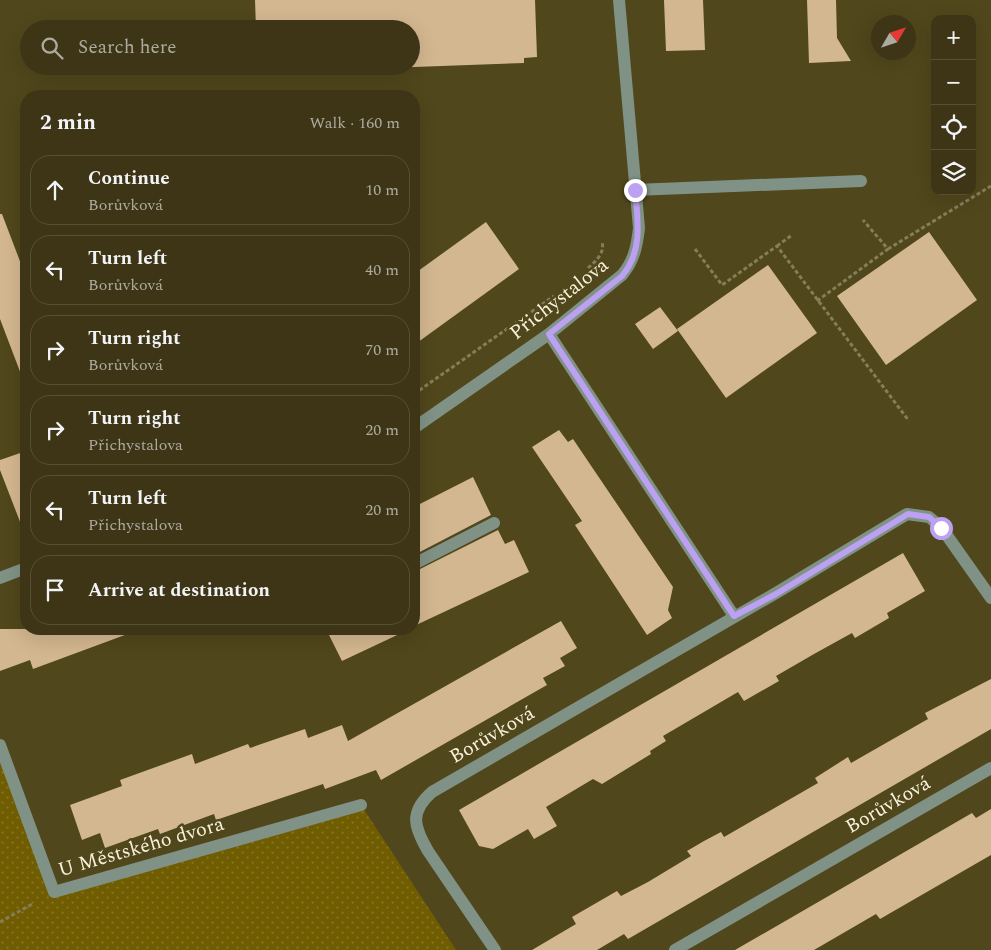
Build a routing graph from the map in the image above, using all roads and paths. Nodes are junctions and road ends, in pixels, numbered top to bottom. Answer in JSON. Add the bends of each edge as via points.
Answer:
{"nodes":[{"id":1,"x":619,"y":0,"type":"edge"},
{"id":2,"x":861,"y":181,"type":"dead end"},
{"id":3,"x":991,"y":186,"type":"edge"},
{"id":4,"x":635,"y":190,"type":"junction"},
{"id":5,"x":864,"y":220,"type":"dead end"},
{"id":6,"x":792,"y":235,"type":"dead end"},
{"id":7,"x":602,"y":242,"type":"dead end"},
{"id":8,"x":777,"y":246,"type":"junction"},
{"id":9,"x":695,"y":249,"type":"dead end"},
{"id":10,"x":888,"y":249,"type":"junction"},
{"id":11,"x":584,"y":273,"type":"dead end"},
{"id":12,"x":562,"y":290,"type":"dead end"},
{"id":13,"x":818,"y":301,"type":"junction"},
{"id":14,"x":549,"y":334,"type":"junction"},
{"id":15,"x":420,"y":390,"type":"edge"},
{"id":16,"x":909,"y":421,"type":"dead end"},
{"id":17,"x":420,"y":424,"type":"edge"},
{"id":18,"x":494,"y":523,"type":"dead end"},
{"id":19,"x":420,"y":561,"type":"edge"},
{"id":20,"x":20,"y":570,"type":"edge"},
{"id":21,"x":0,"y":578,"type":"edge"},
{"id":22,"x":991,"y":598,"type":"edge"},
{"id":23,"x":734,"y":616,"type":"junction"},
{"id":24,"x":0,"y":745,"type":"edge"},
{"id":25,"x":991,"y":768,"type":"edge"},
{"id":26,"x":361,"y":804,"type":"dead end"},
{"id":27,"x":54,"y":892,"type":"junction"},
{"id":28,"x":0,"y":922,"type":"edge"},
{"id":29,"x":495,"y":950,"type":"edge"},
{"id":30,"x":675,"y":950,"type":"edge"}],
"edges":[{"from":1,"to":4,"type":"street","name":"Přichystalova"},
{"from":2,"to":4,"type":"street"},
{"from":3,"to":10,"type":"path"},
{"from":4,"to":14,"type":"street","name":"Přichystalova","via":[[639,228],[630,266],[622,276]]},
{"from":5,"to":10,"type":"path"},
{"from":6,"to":8,"type":"path"},
{"from":7,"to":11,"type":"path","via":[[602,253]]},
{"from":8,"to":9,"type":"path","via":[[722,285]]},
{"from":8,"to":13,"type":"path"},
{"from":10,"to":13,"type":"path"},
{"from":12,"to":15,"type":"path"},
{"from":13,"to":16,"type":"path"},
{"from":14,"to":17,"type":"street","name":"Přichystalova"},
{"from":14,"to":23,"type":"street"},
{"from":18,"to":19,"type":"street"},
{"from":20,"to":21,"type":"street"},
{"from":22,"to":23,"type":"street","name":"Borůvková","via":[[941,528],[929,517],[908,514]]},
{"from":23,"to":29,"type":"street","name":"Borůvková","via":[[439,787],[420,804],[415,819],[423,842]]},
{"from":24,"to":27,"type":"street","name":"U Městského dvora"},
{"from":25,"to":30,"type":"street","name":"Borůvková"},
{"from":26,"to":27,"type":"street","name":"U Městského dvora"},
{"from":27,"to":28,"type":"path"}]}
